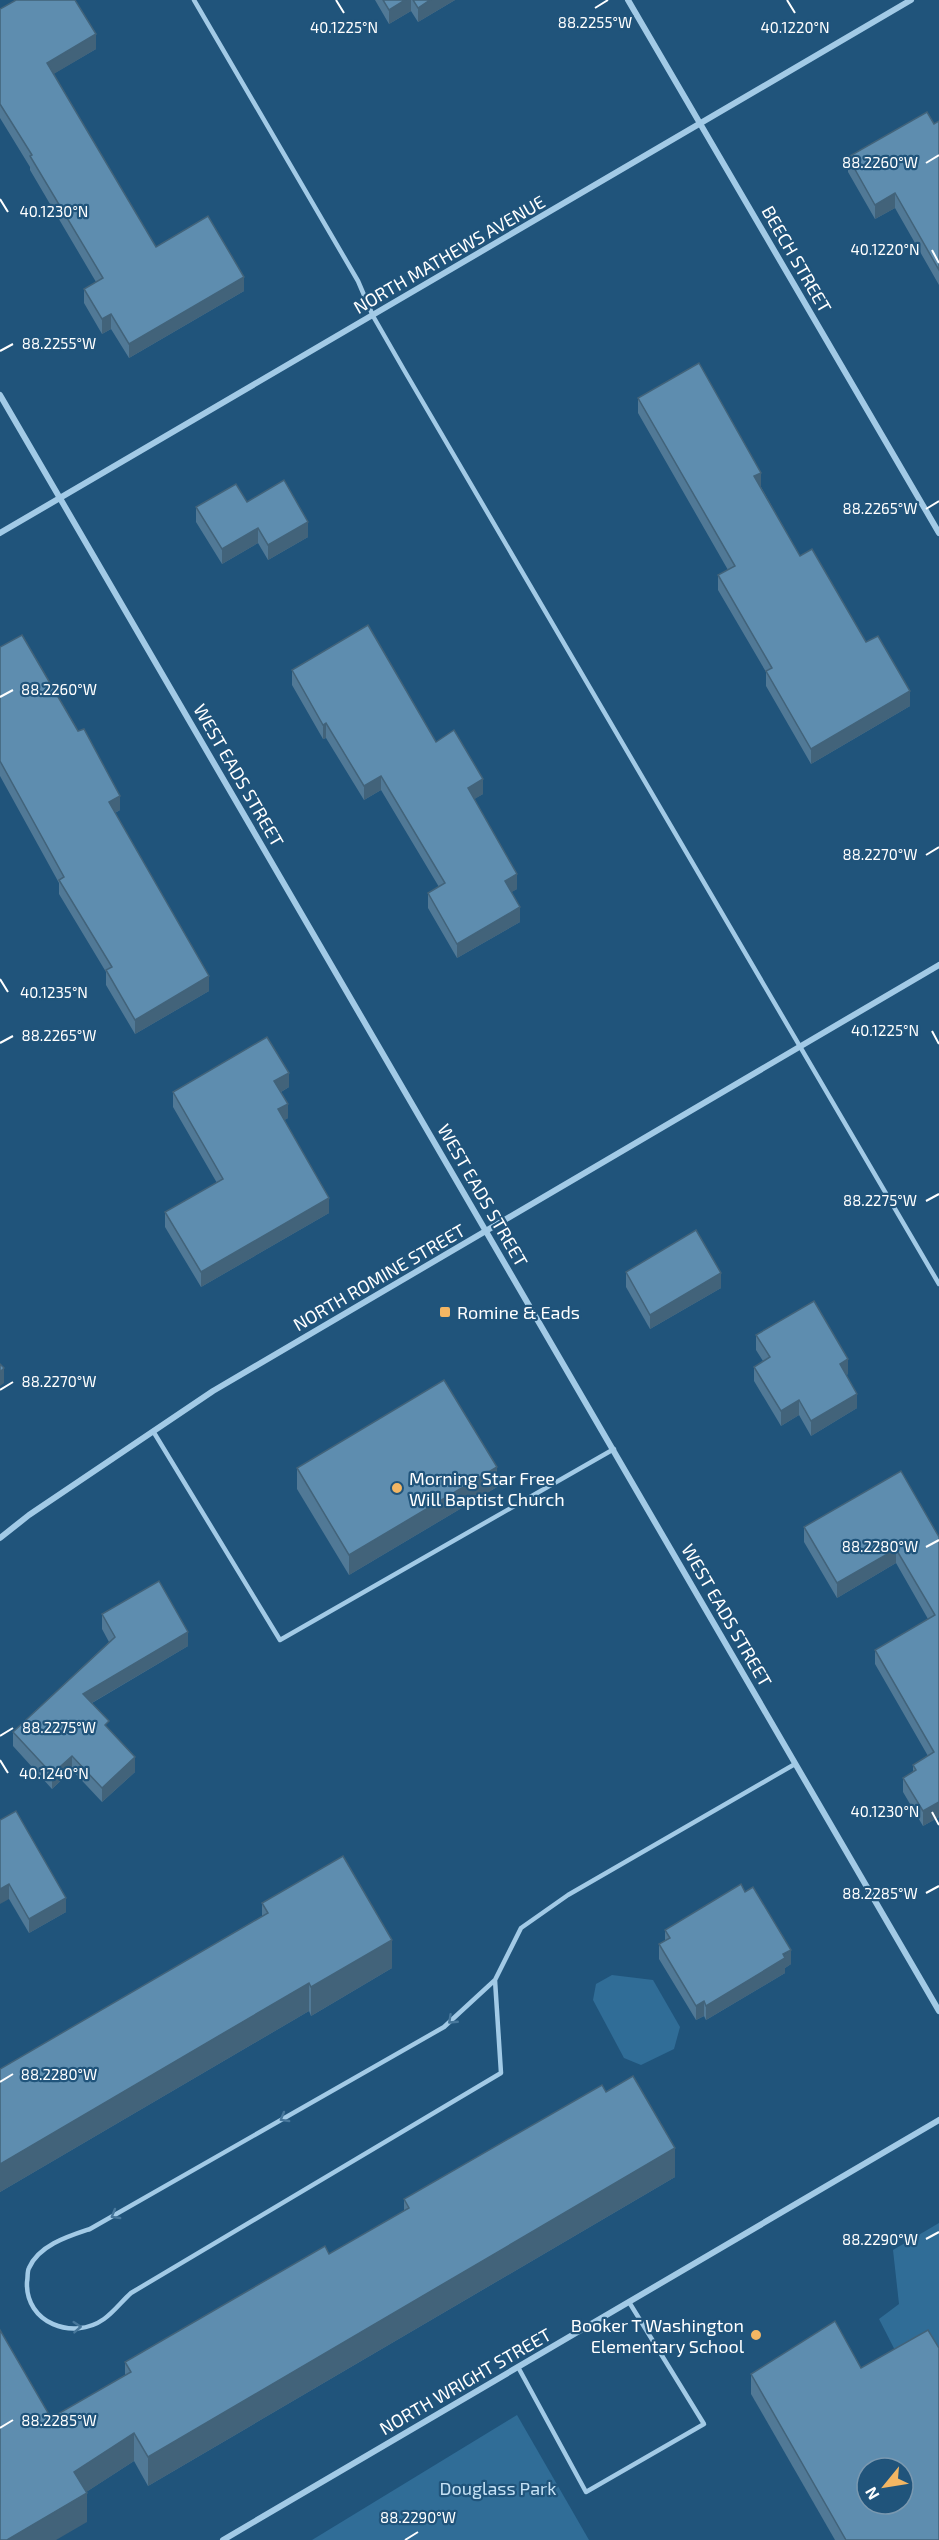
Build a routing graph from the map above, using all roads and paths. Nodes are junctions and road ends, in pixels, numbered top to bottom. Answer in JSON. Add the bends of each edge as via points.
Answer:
{"nodes":[{"id":1,"x":194,"y":0,"type":"edge"},
{"id":2,"x":628,"y":0,"type":"edge"},
{"id":3,"x":911,"y":0,"type":"edge"},
{"id":4,"x":701,"y":124,"type":"junction"},
{"id":5,"x":373,"y":316,"type":"junction"},
{"id":6,"x":0,"y":395,"type":"edge"},
{"id":7,"x":60,"y":497,"type":"junction"},
{"id":8,"x":0,"y":533,"type":"edge"},
{"id":9,"x":939,"y":533,"type":"edge"},
{"id":10,"x":939,"y":965,"type":"edge"},
{"id":11,"x":801,"y":1046,"type":"junction"},
{"id":12,"x":487,"y":1231,"type":"junction"},
{"id":13,"x":939,"y":1284,"type":"edge"},
{"id":14,"x":153,"y":1431,"type":"junction"},
{"id":15,"x":614,"y":1449,"type":"junction"},
{"id":16,"x":0,"y":1538,"type":"edge"},
{"id":17,"x":795,"y":1764,"type":"junction"},
{"id":18,"x":495,"y":1980,"type":"junction"},
{"id":19,"x":939,"y":2011,"type":"edge"},
{"id":20,"x":939,"y":2120,"type":"edge"},
{"id":21,"x":629,"y":2302,"type":"junction"},
{"id":22,"x":518,"y":2367,"type":"junction"},
{"id":23,"x":223,"y":2540,"type":"edge"}],
"edges":[{"from":1,"to":5,"type":"lane","via":[[358,281]]},
{"from":2,"to":4,"type":"street","name":"BEECH STREET"},
{"from":3,"to":4,"type":"street","name":"NORTH MATHEWS AVENUE"},
{"from":4,"to":5,"type":"street","name":"NORTH MATHEWS AVENUE"},
{"from":4,"to":9,"type":"street","name":"BEECH STREET"},
{"from":5,"to":7,"type":"street","name":"NORTH MATHEWS AVENUE"},
{"from":5,"to":11,"type":"lane"},
{"from":6,"to":7,"type":"street","name":"WEST EADS STREET"},
{"from":7,"to":8,"type":"street","name":"NORTH MATHEWS AVENUE"},
{"from":7,"to":12,"type":"street","name":"WEST EADS STREET"},
{"from":10,"to":11,"type":"street","name":"NORTH ROMINE STREET"},
{"from":11,"to":12,"type":"street","name":"NORTH ROMINE STREET"},
{"from":11,"to":13,"type":"lane"},
{"from":12,"to":14,"type":"street","name":"NORTH ROMINE STREET","via":[[213,1391]]},
{"from":12,"to":15,"type":"street","name":"WEST EADS STREET"},
{"from":14,"to":15,"type":"lane","via":[[280,1640]]},
{"from":14,"to":16,"type":"street","name":"NORTH ROMINE STREET"},
{"from":15,"to":17,"type":"street","name":"WEST EADS STREET"},
{"from":17,"to":18,"type":"lane","via":[[568,1895],[521,1928]]},
{"from":17,"to":19,"type":"street","name":"WEST EADS STREET"},
{"from":18,"to":18,"type":"lane","one_way":true,"via":[[444,2027],[90,2229],[52,2244],[28,2268],[27,2290],[34,2308],[48,2324],[66,2328],[86,2327],[104,2320],[131,2293],[501,2073]]},
{"from":20,"to":21,"type":"street","name":"NORTH WRIGHT STREET"},
{"from":21,"to":22,"type":"street","name":"NORTH WRIGHT STREET"},
{"from":21,"to":22,"type":"lane","via":[[704,2424],[586,2492]]},
{"from":22,"to":23,"type":"street","name":"NORTH WRIGHT STREET"}]}
